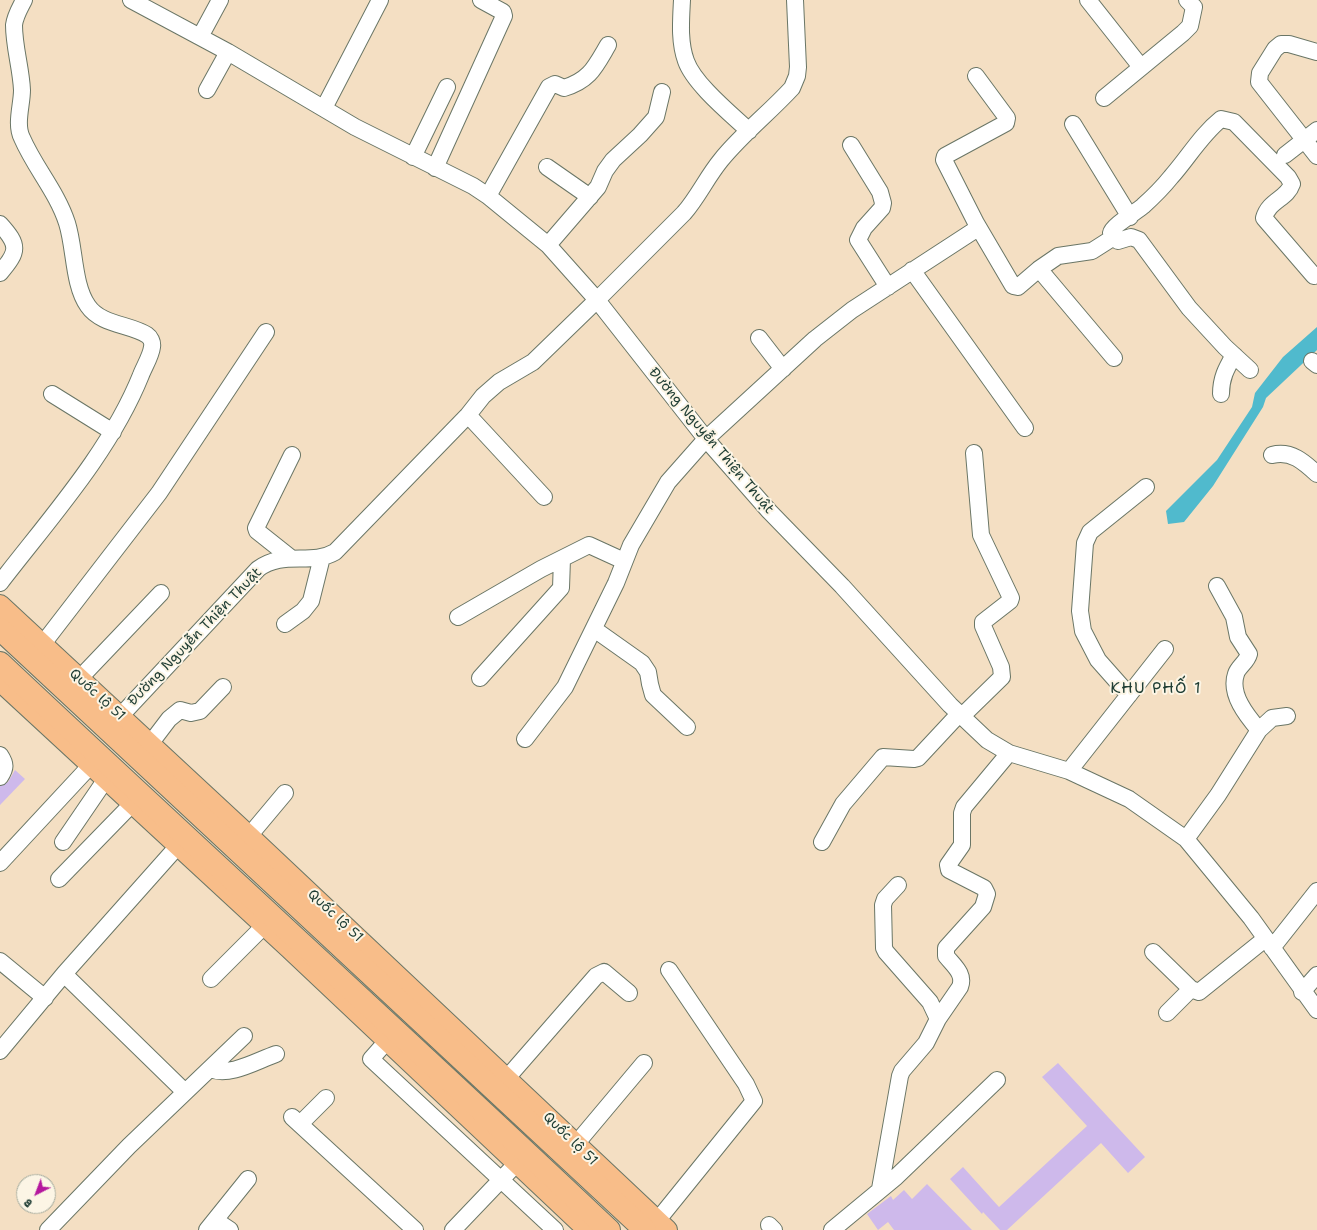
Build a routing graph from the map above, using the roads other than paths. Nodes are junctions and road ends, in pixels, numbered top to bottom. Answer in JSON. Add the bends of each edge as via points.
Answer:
{"nodes":[{"id":1,"x":24,"y":0,"type":"edge"},
{"id":2,"x":220,"y":0,"type":"edge"},
{"id":3,"x":380,"y":0,"type":"edge"},
{"id":4,"x":481,"y":0,"type":"edge"},
{"id":5,"x":682,"y":0,"type":"edge"},
{"id":6,"x":795,"y":0,"type":"edge"},
{"id":7,"x":1088,"y":0,"type":"edge"},
{"id":8,"x":1187,"y":0,"type":"edge"},
{"id":9,"x":141,"y":2,"type":"edge"},
{"id":10,"x":200,"y":37,"type":"junction"},
{"id":11,"x":608,"y":45,"type":"dead end"},
{"id":12,"x":228,"y":52,"type":"junction"},
{"id":13,"x":1316,"y":52,"type":"edge"},
{"id":14,"x":1141,"y":67,"type":"junction"},
{"id":15,"x":976,"y":76,"type":"dead end"},
{"id":16,"x":447,"y":87,"type":"dead end"},
{"id":17,"x":207,"y":90,"type":"dead end"},
{"id":18,"x":662,"y":92,"type":"dead end"},
{"id":19,"x":1104,"y":98,"type":"dead end"},
{"id":20,"x":324,"y":108,"type":"junction"},
{"id":21,"x":1073,"y":124,"type":"dead end"},
{"id":22,"x":1317,"y":130,"type":"edge"},
{"id":23,"x":749,"y":132,"type":"junction"},
{"id":24,"x":1304,"y":140,"type":"junction"},
{"id":25,"x":851,"y":145,"type":"dead end"},
{"id":26,"x":1285,"y":155,"type":"dead end"},
{"id":27,"x":1317,"y":156,"type":"edge"},
{"id":28,"x":413,"y":157,"type":"junction"},
{"id":29,"x":546,"y":167,"type":"dead end"},
{"id":30,"x":435,"y":168,"type":"junction"},
{"id":31,"x":488,"y":196,"type":"junction"},
{"id":32,"x":590,"y":197,"type":"junction"},
{"id":33,"x":1130,"y":217,"type":"junction"},
{"id":34,"x":0,"y":224,"type":"edge"},
{"id":35,"x":978,"y":228,"type":"junction"},
{"id":36,"x":1114,"y":238,"type":"junction"},
{"id":37,"x":548,"y":245,"type":"junction"},
{"id":38,"x":1039,"y":269,"type":"junction"},
{"id":39,"x":912,"y":270,"type":"junction"},
{"id":40,"x":0,"y":273,"type":"edge"},
{"id":41,"x":1314,"y":276,"type":"dead end"},
{"id":42,"x":888,"y":287,"type":"junction"},
{"id":43,"x":598,"y":300,"type":"junction"},
{"id":44,"x":266,"y":332,"type":"dead end"},
{"id":45,"x":759,"y":338,"type":"dead end"},
{"id":46,"x":1234,"y":355,"type":"junction"},
{"id":47,"x":1114,"y":358,"type":"dead end"},
{"id":48,"x":783,"y":369,"type":"junction"},
{"id":49,"x":1250,"y":370,"type":"dead end"},
{"id":50,"x":52,"y":394,"type":"dead end"},
{"id":51,"x":1221,"y":394,"type":"dead end"},
{"id":52,"x":468,"y":415,"type":"junction"},
{"id":53,"x":1025,"y":428,"type":"dead end"},
{"id":54,"x":113,"y":432,"type":"junction"},
{"id":55,"x":706,"y":439,"type":"junction"},
{"id":56,"x":974,"y":453,"type":"dead end"},
{"id":57,"x":292,"y":455,"type":"dead end"},
{"id":58,"x":1272,"y":455,"type":"dead end"},
{"id":59,"x":1317,"y":474,"type":"edge"},
{"id":60,"x":1146,"y":486,"type":"dead end"},
{"id":61,"x":544,"y":497,"type":"dead end"},
{"id":62,"x":322,"y":557,"type":"junction"},
{"id":63,"x":291,"y":558,"type":"junction"},
{"id":64,"x":562,"y":558,"type":"junction"},
{"id":65,"x":624,"y":561,"type":"junction"},
{"id":66,"x":0,"y":583,"type":"edge"},
{"id":67,"x":1217,"y":586,"type":"dead end"},
{"id":68,"x":161,"y":593,"type":"dead end"},
{"id":69,"x":0,"y":605,"type":"edge"},
{"id":70,"x":458,"y":617,"type":"dead end"},
{"id":71,"x":285,"y":624,"type":"dead end"},
{"id":72,"x":594,"y":629,"type":"junction"},
{"id":73,"x":0,"y":630,"type":"edge"},
{"id":74,"x":1165,"y":649,"type":"dead end"},
{"id":75,"x":37,"y":652,"type":"junction"},
{"id":76,"x":0,"y":663,"type":"edge"},
{"id":77,"x":480,"y":678,"type":"dead end"},
{"id":78,"x":79,"y":679,"type":"junction"},
{"id":79,"x":0,"y":681,"type":"edge"},
{"id":80,"x":223,"y":687,"type":"dead end"},
{"id":81,"x":1129,"y":695,"type":"junction"},
{"id":82,"x":960,"y":715,"type":"junction"},
{"id":83,"x":1287,"y":716,"type":"dead end"},
{"id":84,"x":114,"y":723,"type":"junction"},
{"id":85,"x":687,"y":727,"type":"dead end"},
{"id":86,"x":1259,"y":730,"type":"junction"},
{"id":87,"x":525,"y":739,"type":"dead end"},
{"id":88,"x":150,"y":744,"type":"junction"},
{"id":89,"x":1009,"y":753,"type":"junction"},
{"id":90,"x":0,"y":756,"type":"edge"},
{"id":91,"x":91,"y":765,"type":"junction"},
{"id":92,"x":1069,"y":771,"type":"junction"},
{"id":93,"x":0,"y":777,"type":"edge"},
{"id":94,"x":106,"y":779,"type":"junction"},
{"id":95,"x":285,"y":793,"type":"dead end"},
{"id":96,"x":133,"y":804,"type":"junction"},
{"id":97,"x":249,"y":836,"type":"junction"},
{"id":98,"x":1186,"y":839,"type":"junction"},
{"id":99,"x":63,"y":842,"type":"dead end"},
{"id":100,"x":182,"y":842,"type":"junction"},
{"id":101,"x":822,"y":842,"type":"dead end"},
{"id":102,"x":0,"y":863,"type":"edge"},
{"id":103,"x":59,"y":879,"type":"dead end"},
{"id":104,"x":898,"y":885,"type":"dead end"},
{"id":105,"x":1317,"y":891,"type":"edge"},
{"id":106,"x":264,"y":926,"type":"junction"},
{"id":107,"x":1268,"y":944,"type":"junction"},
{"id":108,"x":1153,"y":952,"type":"dead end"},
{"id":109,"x":0,"y":961,"type":"edge"},
{"id":110,"x":669,"y":970,"type":"dead end"},
{"id":111,"x":64,"y":974,"type":"junction"},
{"id":112,"x":1317,"y":975,"type":"edge"},
{"id":113,"x":211,"y":979,"type":"dead end"},
{"id":114,"x":1191,"y":989,"type":"junction"},
{"id":115,"x":1302,"y":992,"type":"junction"},
{"id":116,"x":629,"y":993,"type":"dead end"},
{"id":117,"x":45,"y":998,"type":"junction"},
{"id":118,"x":1317,"y":1010,"type":"edge"},
{"id":119,"x":1167,"y":1013,"type":"dead end"},
{"id":120,"x":938,"y":1019,"type":"junction"},
{"id":121,"x":440,"y":1026,"type":"junction"},
{"id":122,"x":244,"y":1036,"type":"dead end"},
{"id":123,"x":387,"y":1041,"type":"junction"},
{"id":124,"x":1,"y":1049,"type":"edge"},
{"id":125,"x":276,"y":1054,"type":"dead end"},
{"id":126,"x":644,"y":1063,"type":"dead end"},
{"id":127,"x":210,"y":1069,"type":"junction"},
{"id":128,"x":507,"y":1078,"type":"junction"},
{"id":129,"x":997,"y":1080,"type":"dead end"},
{"id":130,"x":185,"y":1092,"type":"junction"},
{"id":131,"x":326,"y":1098,"type":"dead end"},
{"id":132,"x":576,"y":1144,"type":"junction"},
{"id":133,"x":517,"y":1163,"type":"junction"},
{"id":134,"x":248,"y":1179,"type":"dead end"},
{"id":135,"x":500,"y":1179,"type":"junction"},
{"id":136,"x":880,"y":1189,"type":"junction"},
{"id":137,"x":211,"y":1225,"type":"edge"},
{"id":138,"x":655,"y":1228,"type":"edge"},
{"id":139,"x":48,"y":1230,"type":"edge"},
{"id":140,"x":230,"y":1230,"type":"edge"},
{"id":141,"x":415,"y":1230,"type":"edge"},
{"id":142,"x":453,"y":1230,"type":"edge"},
{"id":143,"x":555,"y":1230,"type":"edge"},
{"id":144,"x":588,"y":1230,"type":"edge"},
{"id":145,"x":609,"y":1230,"type":"edge"},
{"id":146,"x":832,"y":1230,"type":"edge"}],
"edges":[{"from":1,"to":54,"type":"street","via":[[15,16],[14,26],[21,71],[21,136],[62,208],[69,229],[80,286],[88,306],[97,315],[147,335],[151,340],[152,346],[137,384]]},
{"from":2,"to":10,"type":"street"},
{"from":3,"to":20,"type":"street"},
{"from":4,"to":30,"type":"street","via":[[503,12],[504,16]]},
{"from":5,"to":23,"type":"street","via":[[681,30],[685,60],[693,76]]},
{"from":6,"to":23,"type":"street","via":[[797,76],[792,88]]},
{"from":7,"to":14,"type":"street"},
{"from":8,"to":14,"type":"street","via":[[1194,7],[1190,26]]},
{"from":9,"to":10,"type":"street"},
{"from":10,"to":12,"type":"street"},
{"from":11,"to":31,"type":"street","via":[[584,80],[564,88],[555,84],[549,87]]},
{"from":12,"to":17,"type":"street"},
{"from":12,"to":20,"type":"street"},
{"from":13,"to":24,"type":"street","via":[[1281,44],[1260,73],[1259,82]]},
{"from":14,"to":19,"type":"street"},
{"from":15,"to":35,"type":"street","via":[[1007,118],[1006,123],[946,155],[944,160]]},
{"from":16,"to":28,"type":"street"},
{"from":18,"to":32,"type":"street","via":[[656,117],[613,160]]},
{"from":20,"to":28,"type":"street"},
{"from":21,"to":33,"type":"street"},
{"from":22,"to":24,"type":"street"},
{"from":23,"to":43,"type":"street","via":[[721,160],[689,207]]},
{"from":24,"to":26,"type":"street"},
{"from":24,"to":27,"type":"street"},
{"from":25,"to":42,"type":"street","via":[[880,192],[883,203],[858,240]]},
{"from":28,"to":30,"type":"street"},
{"from":29,"to":32,"type":"street"},
{"from":30,"to":31,"type":"street","via":[[474,186]]},
{"from":31,"to":37,"type":"street"},
{"from":32,"to":37,"type":"street"},
{"from":33,"to":36,"type":"street","via":[[1113,229],[1111,233]]},
{"from":33,"to":41,"type":"street","via":[[1171,178],[1211,127],[1221,119],[1234,122],[1288,176],[1292,184],[1290,190],[1270,205],[1264,218]]},
{"from":34,"to":40,"type":"street","via":[[15,245],[11,258]]},
{"from":35,"to":38,"type":"street","via":[[1013,286],[1018,287]]},
{"from":35,"to":39,"type":"street"},
{"from":36,"to":38,"type":"street","via":[[1092,251],[1058,256]]},
{"from":36,"to":46,"type":"street","via":[[1118,241],[1131,237],[1139,240],[1189,308]]},
{"from":37,"to":43,"type":"street"},
{"from":38,"to":47,"type":"street"},
{"from":39,"to":42,"type":"street"},
{"from":39,"to":53,"type":"street"},
{"from":42,"to":48,"type":"street","via":[[852,310],[815,339]]},
{"from":43,"to":52,"type":"street","name":"Đường Nguyễn Thiện Thuật","via":[[533,362],[499,382],[483,396]]},
{"from":43,"to":55,"type":"street","name":"Đường Nguyễn Thiện Thuật"},
{"from":44,"to":75,"type":"street","via":[[159,493]]},
{"from":45,"to":48,"type":"street"},
{"from":46,"to":49,"type":"street"},
{"from":46,"to":51,"type":"street","via":[[1224,372]]},
{"from":48,"to":55,"type":"street"},
{"from":50,"to":54,"type":"street"},
{"from":52,"to":61,"type":"street"},
{"from":52,"to":62,"type":"street","name":"Đường Nguyễn Thiện Thuật","via":[[343,545],[327,557]]},
{"from":54,"to":66,"type":"street"},
{"from":55,"to":65,"type":"street","via":[[668,482]]},
{"from":55,"to":82,"type":"street","name":"Đường Nguyễn Thiện Thuật","via":[[768,511],[842,586]]},
{"from":56,"to":82,"type":"street","via":[[981,535],[1011,598],[983,622],[982,626],[1001,667],[1002,677]]},
{"from":57,"to":63,"type":"street","via":[[256,528]]},
{"from":58,"to":59,"type":"street","via":[[1285,453],[1302,461]]},
{"from":60,"to":81,"type":"street","via":[[1090,532],[1085,544],[1080,611],[1083,631],[1098,660]]},
{"from":62,"to":63,"type":"street","name":"Đường Nguyễn Thiện Thuật"},
{"from":62,"to":71,"type":"street","via":[[312,601]]},
{"from":63,"to":84,"type":"street","name":"Đường Nguyễn Thiện Thuật","via":[[267,562],[258,569]]},
{"from":64,"to":65,"type":"street","via":[[589,545]]},
{"from":64,"to":70,"type":"street"},
{"from":64,"to":77,"type":"street","via":[[561,588]]},
{"from":65,"to":72,"type":"street"},
{"from":67,"to":86,"type":"street","via":[[1234,617],[1238,637],[1249,654],[1236,673],[1234,682],[1241,709]]},
{"from":68,"to":78,"type":"street"},
{"from":69,"to":75,"type":"main road","name":"Quốc lộ 51"},
{"from":72,"to":85,"type":"street","via":[[642,663],[648,672],[653,695]]},
{"from":72,"to":87,"type":"street","via":[[565,687]]},
{"from":73,"to":75,"type":"highway","name":"Quốc lộ 51"},
{"from":74,"to":81,"type":"street"},
{"from":75,"to":78,"type":"main road","name":"Quốc lộ 51"},
{"from":75,"to":84,"type":"highway","name":"Quốc lộ 51"},
{"from":76,"to":100,"type":"highway"},
{"from":78,"to":84,"type":"main road","name":"Quốc lộ 51"},
{"from":79,"to":91,"type":"main road"},
{"from":80,"to":88,"type":"street","via":[[200,711],[191,713],[180,710],[169,719]]},
{"from":81,"to":92,"type":"street"},
{"from":82,"to":89,"type":"street","name":"Đường Nguyễn Thiện Thuật","via":[[987,740]]},
{"from":82,"to":101,"type":"street","via":[[918,758],[883,757],[843,804]]},
{"from":83,"to":86,"type":"street","via":[[1272,718]]},
{"from":84,"to":88,"type":"main road","name":"Quốc lộ 51"},
{"from":84,"to":121,"type":"highway","name":"Quốc lộ 51"},
{"from":86,"to":98,"type":"street","via":[[1218,795]]},
{"from":88,"to":97,"type":"main road","name":"Quốc lộ 51"},
{"from":89,"to":92,"type":"street","name":"Đường Nguyễn Thiện Thuật"},
{"from":89,"to":120,"type":"street","via":[[964,807],[962,845],[948,865],[950,871],[984,888],[987,894],[980,910],[946,948],[946,956],[960,973],[962,981]]},
{"from":90,"to":93,"type":"street","via":[[6,769]]},
{"from":91,"to":94,"type":"main road"},
{"from":91,"to":102,"type":"street"},
{"from":92,"to":98,"type":"street","name":"Đường Nguyễn Thiện Thuật","via":[[1130,799]]},
{"from":94,"to":96,"type":"main road"},
{"from":94,"to":99,"type":"street"},
{"from":95,"to":97,"type":"street"},
{"from":96,"to":100,"type":"main road"},
{"from":96,"to":103,"type":"street"},
{"from":97,"to":121,"type":"main road","name":"Quốc lộ 51"},
{"from":98,"to":107,"type":"street","name":"Đường Nguyễn Thiện Thuật"},
{"from":100,"to":106,"type":"main road"},
{"from":100,"to":111,"type":"street"},
{"from":100,"to":145,"type":"highway","via":[[413,1045]]},
{"from":104,"to":120,"type":"street","via":[[883,905],[884,948],[930,1002]]},
{"from":105,"to":107,"type":"street"},
{"from":106,"to":113,"type":"street"},
{"from":106,"to":123,"type":"main road"},
{"from":107,"to":114,"type":"street","via":[[1202,991]]},
{"from":107,"to":115,"type":"street","name":"Đường Nguyễn Thiện Thuật"},
{"from":108,"to":114,"type":"street"},
{"from":109,"to":117,"type":"street"},
{"from":110,"to":138,"type":"street","via":[[746,1084],[754,1101]]},
{"from":111,"to":117,"type":"street"},
{"from":111,"to":130,"type":"street"},
{"from":112,"to":115,"type":"street"},
{"from":114,"to":119,"type":"street"},
{"from":115,"to":118,"type":"street","name":"Đường Nguyễn Thiện Thuật"},
{"from":116,"to":128,"type":"street","via":[[604,972],[596,976]]},
{"from":117,"to":124,"type":"street"},
{"from":120,"to":136,"type":"street","via":[[926,1043],[900,1076]]},
{"from":121,"to":128,"type":"main road","name":"Quốc lộ 51"},
{"from":121,"to":138,"type":"highway","name":"Quốc lộ 51"},
{"from":122,"to":127,"type":"street"},
{"from":123,"to":133,"type":"main road"},
{"from":123,"to":135,"type":"street","via":[[371,1060]]},
{"from":125,"to":127,"type":"street","via":[[237,1068],[216,1071]]},
{"from":126,"to":132,"type":"street"},
{"from":127,"to":130,"type":"street"},
{"from":128,"to":132,"type":"main road","name":"Quốc lộ 51"},
{"from":129,"to":136,"type":"street"},
{"from":130,"to":139,"type":"street"},
{"from":131,"to":141,"type":"street","via":[[296,1121]]},
{"from":132,"to":138,"type":"main road","name":"Quốc lộ 51"},
{"from":133,"to":135,"type":"street"},
{"from":133,"to":144,"type":"main road"},
{"from":134,"to":137,"type":"street"},
{"from":135,"to":142,"type":"street"},
{"from":135,"to":143,"type":"street"},
{"from":136,"to":146,"type":"street"},
{"from":137,"to":140,"type":"street"}]}
